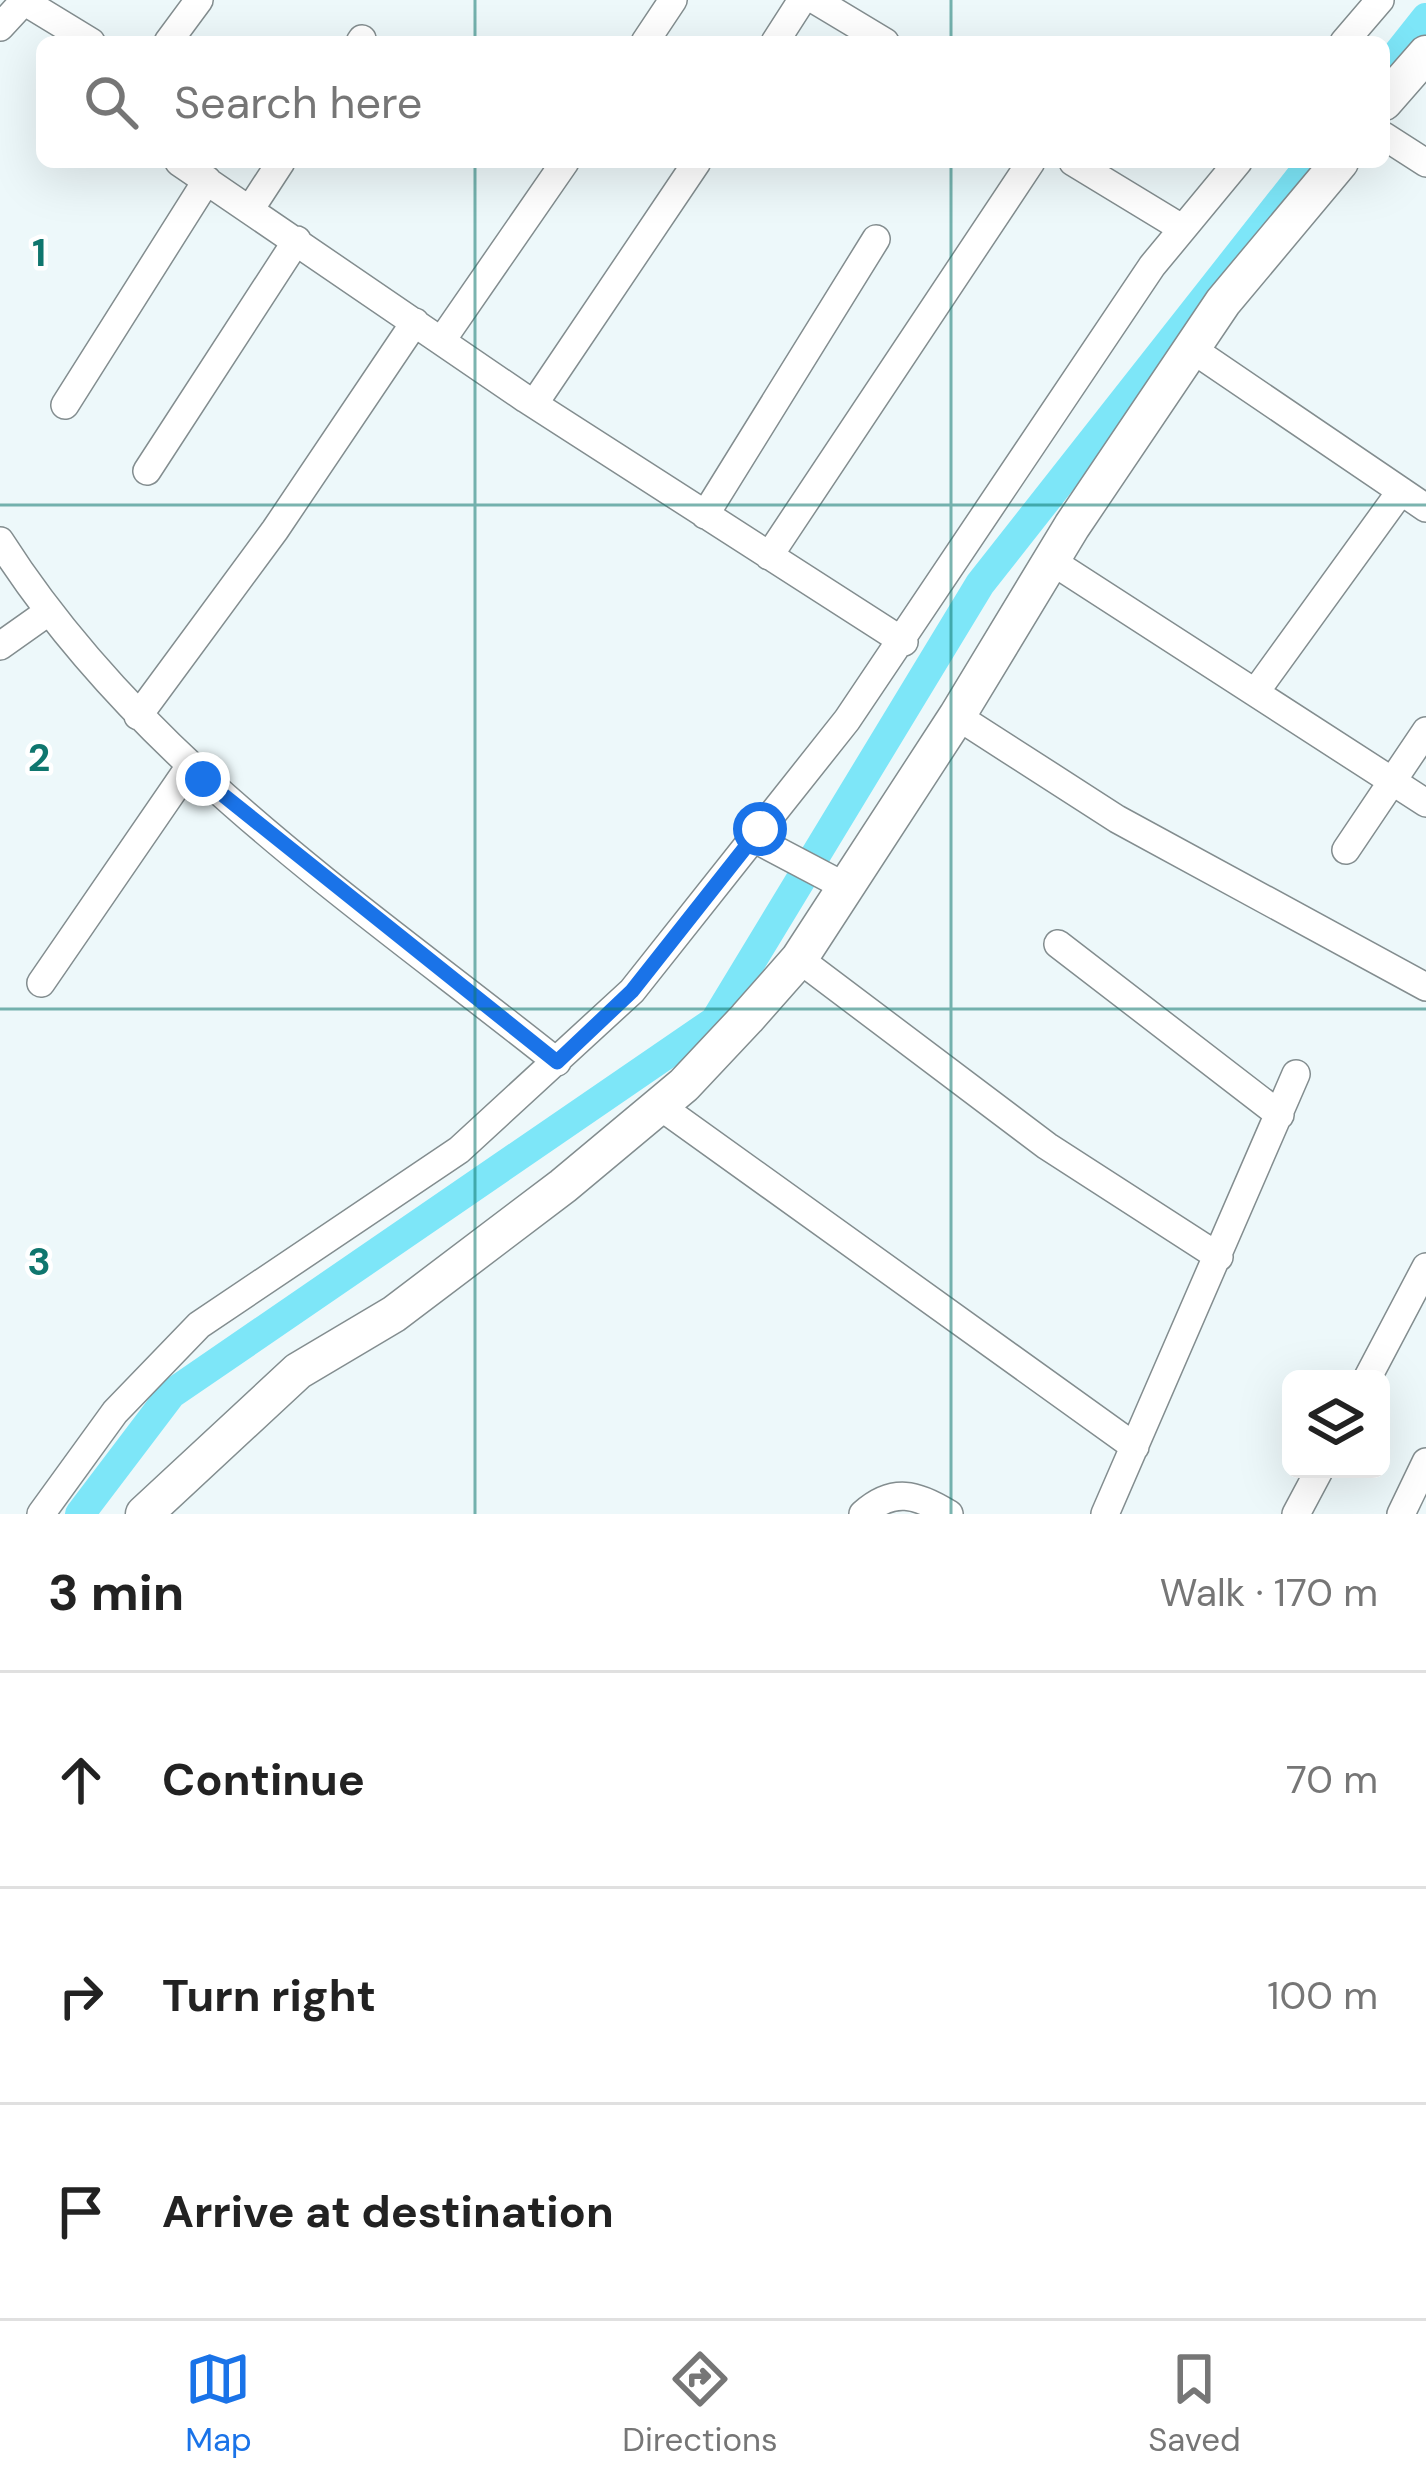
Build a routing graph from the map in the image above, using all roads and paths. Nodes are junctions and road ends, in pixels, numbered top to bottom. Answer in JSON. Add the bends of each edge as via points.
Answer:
{"nodes":[{"id":1,"x":24,"y":0,"type":"edge"},
{"id":2,"x":199,"y":0,"type":"edge"},
{"id":3,"x":673,"y":0,"type":"edge"},
{"id":4,"x":802,"y":0,"type":"edge"},
{"id":5,"x":815,"y":0,"type":"edge"},
{"id":6,"x":1379,"y":0,"type":"edge"},
{"id":7,"x":0,"y":27,"type":"edge"},
{"id":8,"x":81,"y":36,"type":"edge"},
{"id":9,"x":172,"y":36,"type":"edge"},
{"id":10,"x":649,"y":36,"type":"edge"},
{"id":11,"x":779,"y":36,"type":"edge"},
{"id":12,"x":875,"y":36,"type":"edge"},
{"id":13,"x":1348,"y":36,"type":"edge"},
{"id":14,"x":1426,"y":54,"type":"edge"},
{"id":15,"x":1390,"y":94,"type":"edge"},
{"id":16,"x":1390,"y":140,"type":"edge"},
{"id":17,"x":1426,"y":163,"type":"edge"},
{"id":18,"x":188,"y":168,"type":"edge"},
{"id":19,"x":277,"y":168,"type":"edge"},
{"id":20,"x":561,"y":168,"type":"edge"},
{"id":21,"x":693,"y":168,"type":"edge"},
{"id":22,"x":1027,"y":168,"type":"edge"},
{"id":23,"x":1083,"y":168,"type":"edge"},
{"id":24,"x":1233,"y":168,"type":"edge"},
{"id":25,"x":1335,"y":168,"type":"edge"},
{"id":26,"x":207,"y":180,"type":"junction"},
{"id":27,"x":251,"y":208,"type":"junction"},
{"id":28,"x":1180,"y":227,"type":"junction"},
{"id":29,"x":876,"y":239,"type":"dead end"},
{"id":30,"x":298,"y":240,"type":"junction"},
{"id":31,"x":415,"y":322,"type":"junction"},
{"id":32,"x":442,"y":340,"type":"junction"},
{"id":33,"x":1192,"y":349,"type":"junction"},
{"id":34,"x":536,"y":401,"type":"junction"},
{"id":35,"x":65,"y":405,"type":"dead end"},
{"id":36,"x":147,"y":471,"type":"dead end"},
{"id":37,"x":1401,"y":491,"type":"junction"},
{"id":38,"x":1426,"y":508,"type":"edge"},
{"id":39,"x":705,"y":515,"type":"junction"},
{"id":40,"x":0,"y":541,"type":"edge"},
{"id":41,"x":769,"y":556,"type":"junction"},
{"id":42,"x":1053,"y":562,"type":"junction"},
{"id":43,"x":48,"y":612,"type":"junction"},
{"id":44,"x":904,"y":642,"type":"junction"},
{"id":45,"x":0,"y":646,"type":"edge"},
{"id":46,"x":1257,"y":690,"type":"junction"},
{"id":47,"x":139,"y":716,"type":"junction"},
{"id":48,"x":957,"y":716,"type":"junction"},
{"id":49,"x":1426,"y":731,"type":"edge"},
{"id":50,"x":190,"y":766,"type":"junction"},
{"id":51,"x":1393,"y":780,"type":"junction"},
{"id":52,"x":1426,"y":803,"type":"edge"},
{"id":53,"x":753,"y":838,"type":"junction"},
{"id":54,"x":1346,"y":850,"type":"dead end"},
{"id":55,"x":830,"y":878,"type":"junction"},
{"id":56,"x":1058,"y":944,"type":"dead end"},
{"id":57,"x":799,"y":959,"type":"junction"},
{"id":58,"x":41,"y":983,"type":"dead end"},
{"id":59,"x":1426,"y":987,"type":"edge"},
{"id":60,"x":557,"y":1062,"type":"junction"},
{"id":61,"x":1296,"y":1074,"type":"dead end"},
{"id":62,"x":659,"y":1106,"type":"junction"},
{"id":63,"x":1280,"y":1115,"type":"junction"},
{"id":64,"x":1220,"y":1257,"type":"junction"},
{"id":65,"x":1426,"y":1267,"type":"edge"},
{"id":66,"x":1372,"y":1370,"type":"edge"},
{"id":67,"x":1135,"y":1447,"type":"junction"},
{"id":68,"x":1426,"y":1462,"type":"edge"},
{"id":69,"x":1315,"y":1478,"type":"edge"},
{"id":70,"x":41,"y":1514,"type":"edge"},
{"id":71,"x":144,"y":1514,"type":"edge"},
{"id":72,"x":863,"y":1514,"type":"edge"},
{"id":73,"x":949,"y":1514,"type":"edge"},
{"id":74,"x":1105,"y":1514,"type":"edge"},
{"id":75,"x":1296,"y":1514,"type":"edge"},
{"id":76,"x":1401,"y":1514,"type":"edge"}],
"edges":[{"from":1,"to":7,"type":"street"},
{"from":1,"to":8,"type":"street"},
{"from":2,"to":9,"type":"street"},
{"from":3,"to":10,"type":"street"},
{"from":4,"to":11,"type":"street"},
{"from":5,"to":12,"type":"street"},
{"from":6,"to":13,"type":"street"},
{"from":14,"to":15,"type":"street"},
{"from":16,"to":17,"type":"street"},
{"from":18,"to":26,"type":"street"},
{"from":19,"to":27,"type":"street"},
{"from":20,"to":32,"type":"street"},
{"from":21,"to":34,"type":"street"},
{"from":22,"to":41,"type":"street"},
{"from":23,"to":28,"type":"street"},
{"from":24,"to":28,"type":"street"},
{"from":25,"to":33,"type":"street"},
{"from":26,"to":27,"type":"street"},
{"from":26,"to":35,"type":"street"},
{"from":27,"to":30,"type":"street"},
{"from":28,"to":44,"type":"street"},
{"from":29,"to":39,"type":"street"},
{"from":30,"to":31,"type":"street"},
{"from":30,"to":36,"type":"street"},
{"from":31,"to":32,"type":"street"},
{"from":31,"to":47,"type":"street"},
{"from":32,"to":34,"type":"street"},
{"from":33,"to":37,"type":"street"},
{"from":33,"to":42,"type":"street"},
{"from":34,"to":39,"type":"street"},
{"from":37,"to":38,"type":"street"},
{"from":37,"to":46,"type":"street"},
{"from":39,"to":41,"type":"street"},
{"from":40,"to":43,"type":"street"},
{"from":41,"to":44,"type":"street"},
{"from":42,"to":46,"type":"street"},
{"from":42,"to":48,"type":"street"},
{"from":43,"to":45,"type":"street"},
{"from":43,"to":47,"type":"street"},
{"from":44,"to":53,"type":"street"},
{"from":46,"to":51,"type":"street"},
{"from":47,"to":50,"type":"street"},
{"from":48,"to":55,"type":"street"},
{"from":48,"to":59,"type":"street","via":[[1117,819]]},
{"from":49,"to":51,"type":"street"},
{"from":50,"to":58,"type":"street"},
{"from":50,"to":60,"type":"street"},
{"from":51,"to":52,"type":"street"},
{"from":51,"to":54,"type":"street"},
{"from":53,"to":55,"type":"street"},
{"from":53,"to":60,"type":"street","via":[[632,991]]},
{"from":55,"to":57,"type":"street"},
{"from":56,"to":63,"type":"street"},
{"from":57,"to":62,"type":"street"},
{"from":57,"to":64,"type":"street","via":[[1047,1146]]},
{"from":60,"to":70,"type":"street","via":[[459,1150],[199,1325],[116,1412]]},
{"from":61,"to":63,"type":"street"},
{"from":62,"to":67,"type":"street"},
{"from":62,"to":71,"type":"street","via":[[394,1314],[298,1371]]},
{"from":63,"to":64,"type":"street"},
{"from":64,"to":67,"type":"street"},
{"from":65,"to":66,"type":"street"},
{"from":67,"to":74,"type":"street"},
{"from":68,"to":76,"type":"street"},
{"from":69,"to":75,"type":"street"},
{"from":72,"to":73,"type":"street","via":[[890,1495],[911,1494]]}]}
